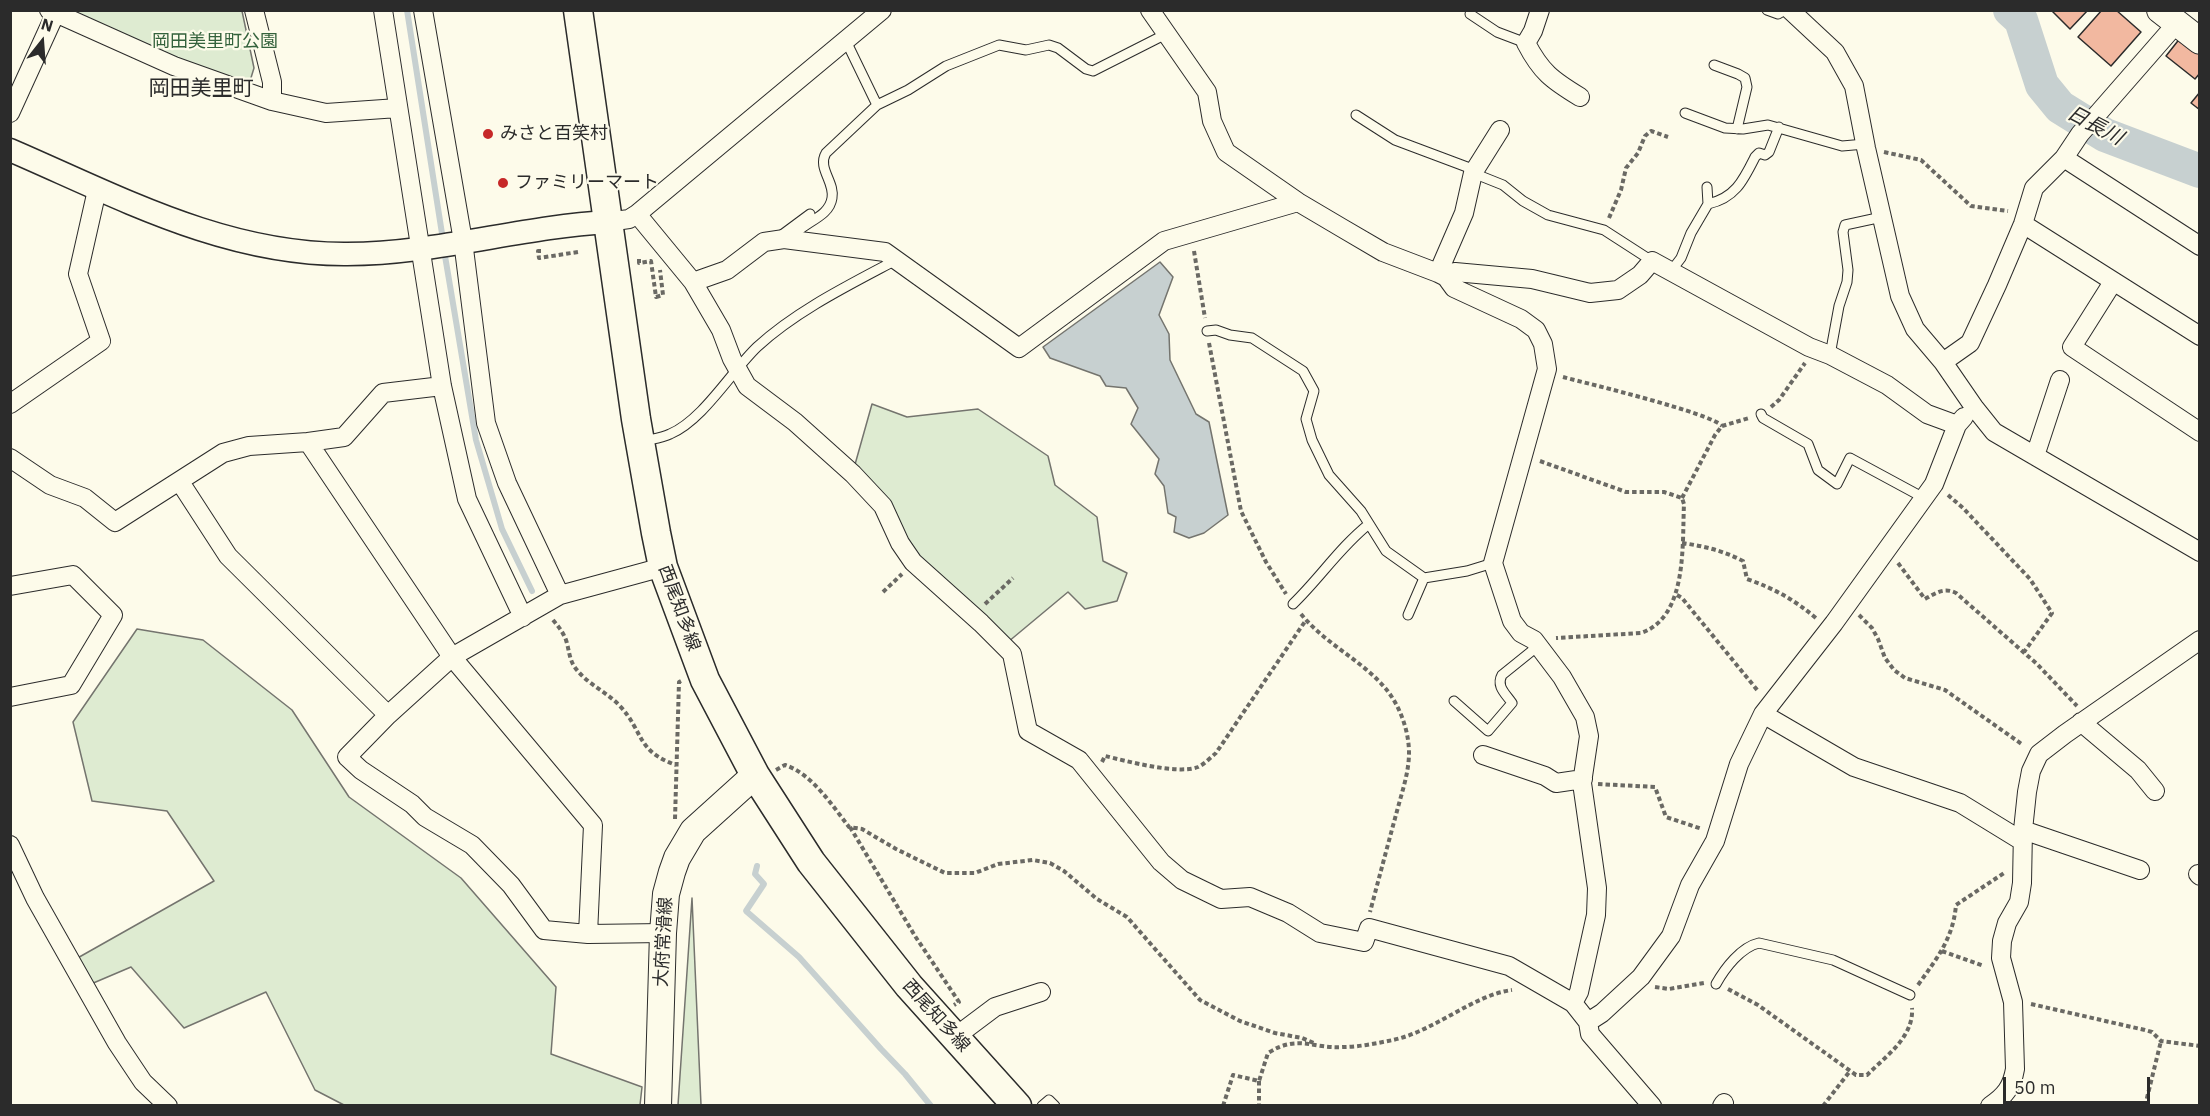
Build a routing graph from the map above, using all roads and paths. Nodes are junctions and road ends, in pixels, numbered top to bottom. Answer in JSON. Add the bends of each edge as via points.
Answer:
{"nodes":[{"id":1,"x":254,"y":10,"type":"edge"},
{"id":2,"x":383,"y":10,"type":"edge"},
{"id":3,"x":423,"y":10,"type":"edge"},
{"id":4,"x":578,"y":10,"type":"edge"},
{"id":5,"x":882,"y":10,"type":"edge"},
{"id":6,"x":1150,"y":10,"type":"edge"},
{"id":7,"x":1540,"y":10,"type":"edge"},
{"id":8,"x":1767,"y":10,"type":"edge"},
{"id":9,"x":1785,"y":10,"type":"edge"},
{"id":10,"x":1790,"y":10,"type":"edge"},
{"id":11,"x":54,"y":12,"type":"edge"},
{"id":12,"x":1470,"y":14,"type":"dead end"},
{"id":13,"x":2168,"y":17,"type":"edge"},
{"id":14,"x":1166,"y":34,"type":"junction"},
{"id":15,"x":846,"y":41,"type":"junction"},
{"id":16,"x":2199,"y":41,"type":"edge"},
{"id":17,"x":1526,"y":43,"type":"junction"},
{"id":18,"x":1713,"y":65,"type":"dead end"},
{"id":19,"x":1580,"y":97,"type":"dead end"},
{"id":20,"x":272,"y":101,"type":"junction"},
{"id":21,"x":877,"y":105,"type":"junction"},
{"id":22,"x":398,"y":108,"type":"junction"},
{"id":23,"x":10,"y":113,"type":"edge"},
{"id":24,"x":1685,"y":113,"type":"dead end"},
{"id":25,"x":1356,"y":114,"type":"dead end"},
{"id":26,"x":1779,"y":127,"type":"junction"},
{"id":27,"x":1737,"y":129,"type":"junction"},
{"id":28,"x":1500,"y":130,"type":"dead end"},
{"id":29,"x":1668,"y":137,"type":"dead end"},
{"id":30,"x":1866,"y":146,"type":"junction"},
{"id":31,"x":10,"y":150,"type":"edge"},
{"id":32,"x":2064,"y":158,"type":"junction"},
{"id":33,"x":1474,"y":172,"type":"junction"},
{"id":34,"x":1707,"y":188,"type":"dead end"},
{"id":35,"x":97,"y":190,"type":"junction"},
{"id":36,"x":1298,"y":202,"type":"junction"},
{"id":37,"x":1708,"y":204,"type":"junction"},
{"id":38,"x":637,"y":214,"type":"junction"},
{"id":39,"x":810,"y":214,"type":"dead end"},
{"id":40,"x":1882,"y":218,"type":"junction"},
{"id":41,"x":2025,"y":219,"type":"junction"},
{"id":42,"x":608,"y":222,"type":"junction"},
{"id":43,"x":1604,"y":230,"type":"junction"},
{"id":44,"x":787,"y":239,"type":"junction"},
{"id":45,"x":458,"y":242,"type":"junction"},
{"id":46,"x":2199,"y":246,"type":"edge"},
{"id":47,"x":424,"y":247,"type":"junction"},
{"id":48,"x":548,"y":250,"type":"dead end"},
{"id":49,"x":578,"y":252,"type":"dead end"},
{"id":50,"x":638,"y":252,"type":"dead end"},
{"id":51,"x":896,"y":260,"type":"junction"},
{"id":52,"x":1652,"y":261,"type":"junction"},
{"id":53,"x":1671,"y":271,"type":"junction"},
{"id":54,"x":1442,"y":275,"type":"junction"},
{"id":55,"x":693,"y":282,"type":"junction"},
{"id":56,"x":2113,"y":282,"type":"junction"},
{"id":57,"x":663,"y":295,"type":"dead end"},
{"id":58,"x":1208,"y":332,"type":"dead end"},
{"id":59,"x":2199,"y":336,"type":"edge"},
{"id":60,"x":1822,"y":352,"type":"junction"},
{"id":61,"x":1943,"y":362,"type":"junction"},
{"id":62,"x":738,"y":369,"type":"junction"},
{"id":63,"x":1546,"y":372,"type":"junction"},
{"id":64,"x":2060,"y":380,"type":"dead end"},
{"id":65,"x":442,"y":386,"type":"junction"},
{"id":66,"x":10,"y":404,"type":"edge"},
{"id":67,"x":1974,"y":407,"type":"junction"},
{"id":68,"x":1761,"y":414,"type":"junction"},
{"id":69,"x":1957,"y":425,"type":"junction"},
{"id":70,"x":1722,"y":426,"type":"junction"},
{"id":71,"x":2199,"y":432,"type":"edge"},
{"id":72,"x":640,"y":441,"type":"junction"},
{"id":73,"x":308,"y":442,"type":"junction"},
{"id":74,"x":1523,"y":454,"type":"junction"},
{"id":75,"x":2035,"y":456,"type":"junction"},
{"id":76,"x":10,"y":458,"type":"edge"},
{"id":77,"x":180,"y":483,"type":"junction"},
{"id":78,"x":1929,"y":491,"type":"junction"},
{"id":79,"x":1682,"y":498,"type":"junction"},
{"id":80,"x":1369,"y":524,"type":"junction"},
{"id":81,"x":1682,"y":543,"type":"junction"},
{"id":82,"x":2197,"y":545,"type":"edge"},
{"id":83,"x":1886,"y":550,"type":"junction"},
{"id":84,"x":914,"y":563,"type":"junction"},
{"id":85,"x":1493,"y":563,"type":"junction"},
{"id":86,"x":663,"y":567,"type":"junction"},
{"id":87,"x":1013,"y":578,"type":"dead end"},
{"id":88,"x":1424,"y":578,"type":"junction"},
{"id":89,"x":10,"y":586,"type":"edge"},
{"id":90,"x":883,"y":592,"type":"dead end"},
{"id":91,"x":1677,"y":594,"type":"junction"},
{"id":92,"x":1293,"y":604,"type":"dead end"},
{"id":93,"x":1847,"y":605,"type":"junction"},
{"id":94,"x":542,"y":606,"type":"junction"},
{"id":95,"x":972,"y":615,"type":"junction"},
{"id":96,"x":1408,"y":615,"type":"dead end"},
{"id":97,"x":1306,"y":620,"type":"dead end"},
{"id":98,"x":1829,"y":629,"type":"junction"},
{"id":99,"x":2199,"y":640,"type":"edge"},
{"id":100,"x":1536,"y":643,"type":"junction"},
{"id":101,"x":2024,"y":652,"type":"junction"},
{"id":102,"x":452,"y":657,"type":"junction"},
{"id":103,"x":687,"y":678,"type":"dead end"},
{"id":104,"x":10,"y":697,"type":"edge"},
{"id":105,"x":1454,"y":701,"type":"dead end"},
{"id":106,"x":1766,"y":710,"type":"junction"},
{"id":107,"x":388,"y":715,"type":"junction"},
{"id":108,"x":2084,"y":720,"type":"junction"},
{"id":109,"x":1483,"y":755,"type":"dead end"},
{"id":110,"x":2038,"y":756,"type":"junction"},
{"id":111,"x":676,"y":765,"type":"junction"},
{"id":112,"x":1090,"y":774,"type":"junction"},
{"id":113,"x":757,"y":778,"type":"junction"},
{"id":114,"x":1583,"y":781,"type":"junction"},
{"id":115,"x":2155,"y":791,"type":"dead end"},
{"id":116,"x":675,"y":820,"type":"dead end"},
{"id":117,"x":849,"y":827,"type":"junction"},
{"id":118,"x":1717,"y":835,"type":"junction"},
{"id":119,"x":2023,"y":835,"type":"junction"},
{"id":120,"x":10,"y":845,"type":"edge"},
{"id":121,"x":2022,"y":865,"type":"junction"},
{"id":122,"x":2140,"y":870,"type":"dead end"},
{"id":123,"x":663,"y":933,"type":"junction"},
{"id":124,"x":588,"y":934,"type":"junction"},
{"id":125,"x":1942,"y":951,"type":"junction"},
{"id":126,"x":2004,"y":971,"type":"junction"},
{"id":127,"x":1638,"y":979,"type":"junction"},
{"id":128,"x":1716,"y":984,"type":"junction"},
{"id":129,"x":1514,"y":989,"type":"dead end"},
{"id":130,"x":1041,"y":992,"type":"dead end"},
{"id":131,"x":1910,"y":995,"type":"junction"},
{"id":132,"x":2013,"y":1002,"type":"junction"},
{"id":133,"x":1573,"y":1004,"type":"junction"},
{"id":134,"x":1588,"y":1022,"type":"junction"},
{"id":135,"x":946,"y":1028,"type":"junction"},
{"id":136,"x":2162,"y":1041,"type":"junction"},
{"id":137,"x":1316,"y":1044,"type":"junction"},
{"id":138,"x":2199,"y":1046,"type":"edge"},
{"id":139,"x":1850,"y":1071,"type":"junction"},
{"id":140,"x":1259,"y":1082,"type":"junction"},
{"id":141,"x":168,"y":1106,"type":"edge"},
{"id":142,"x":658,"y":1106,"type":"edge"},
{"id":143,"x":1017,"y":1106,"type":"edge"},
{"id":144,"x":1042,"y":1106,"type":"edge"},
{"id":145,"x":1055,"y":1106,"type":"edge"},
{"id":146,"x":1223,"y":1106,"type":"edge"},
{"id":147,"x":1259,"y":1106,"type":"edge"},
{"id":148,"x":1652,"y":1106,"type":"edge"},
{"id":149,"x":1823,"y":1106,"type":"edge"},
{"id":150,"x":1990,"y":1106,"type":"edge"},
{"id":151,"x":2145,"y":1106,"type":"edge"}],
"edges":[{"from":1,"to":20,"type":"street","via":[[272,82]]},
{"from":2,"to":22,"type":"street"},
{"from":3,"to":45,"type":"street"},
{"from":4,"to":42,"type":"main road","name":"西尾知多線"},
{"from":5,"to":15,"type":"street"},
{"from":6,"to":14,"type":"street"},
{"from":7,"to":17,"type":"street"},
{"from":8,"to":9,"type":"lane","via":[[1778,14]]},
{"from":10,"to":30,"type":"street","via":[[1835,52],[1849,77]]},
{"from":11,"to":20,"type":"street","via":[[174,66]]},
{"from":11,"to":23,"type":"street"},
{"from":12,"to":17,"type":"lane","via":[[1497,32]]},
{"from":13,"to":16,"type":"main road"},
{"from":13,"to":32,"type":"street"},
{"from":14,"to":21,"type":"lane","via":[[1093,71],[1049,45],[1026,50],[999,45],[946,66]]},
{"from":14,"to":36,"type":"street","via":[[1207,92],[1212,121],[1226,152]]},
{"from":15,"to":21,"type":"lane"},
{"from":15,"to":38,"type":"street"},
{"from":17,"to":19,"type":"street","via":[[1540,68]]},
{"from":18,"to":27,"type":"lane","via":[[1744,78],[1747,87]]},
{"from":20,"to":22,"type":"street","via":[[326,113]]},
{"from":21,"to":44,"type":"lane","via":[[823,158],[832,189],[827,211]]},
{"from":22,"to":47,"type":"street"},
{"from":24,"to":27,"type":"lane"},
{"from":25,"to":33,"type":"lane","via":[[1395,140]]},
{"from":26,"to":27,"type":"lane"},
{"from":26,"to":30,"type":"lane","via":[[1842,146]]},
{"from":26,"to":37,"type":"lane","via":[[1769,152],[1755,157],[1731,195]]},
{"from":28,"to":33,"type":"street"},
{"from":29,"to":43,"type":"path","via":[[1651,131],[1645,136],[1626,168]]},
{"from":30,"to":40,"type":"street"},
{"from":30,"to":41,"type":"path","via":[[1921,160],[1971,206]]},
{"from":31,"to":35,"type":"street"},
{"from":32,"to":41,"type":"street","via":[[2034,188]]},
{"from":32,"to":46,"type":"street"},
{"from":33,"to":43,"type":"lane","via":[[1503,185],[1548,215]]},
{"from":33,"to":54,"type":"street"},
{"from":34,"to":37,"type":"lane"},
{"from":35,"to":47,"type":"street","via":[[200,230],[263,247],[347,254]]},
{"from":35,"to":66,"type":"street","via":[[78,274],[101,341]]},
{"from":36,"to":51,"type":"street","via":[[1164,241],[1019,348]]},
{"from":36,"to":54,"type":"street","via":[[1383,252]]},
{"from":37,"to":53,"type":"lane"},
{"from":38,"to":42,"type":"street"},
{"from":38,"to":55,"type":"street"},
{"from":39,"to":44,"type":"lane","via":[[783,234]]},
{"from":40,"to":60,"type":"lane","via":[[1845,225],[1847,282]]},
{"from":40,"to":61,"type":"street","via":[[1900,296],[1916,329]]},
{"from":41,"to":56,"type":"street"},
{"from":41,"to":61,"type":"street","via":[[1970,343]]},
{"from":42,"to":45,"type":"street"},
{"from":42,"to":72,"type":"main road","name":"西尾知多線"},
{"from":43,"to":52,"type":"lane"},
{"from":44,"to":51,"type":"street","via":[[885,252]]},
{"from":44,"to":55,"type":"street","via":[[764,242],[727,270]]},
{"from":45,"to":47,"type":"street"},
{"from":45,"to":94,"type":"street","via":[[486,423]]},
{"from":47,"to":65,"type":"street"},
{"from":48,"to":49,"type":"path","via":[[538,251],[538,258]]},
{"from":50,"to":57,"type":"path","via":[[639,263],[651,261],[656,297]]},
{"from":51,"to":62,"type":"lane","via":[[781,328]]},
{"from":52,"to":53,"type":"street"},
{"from":52,"to":54,"type":"street","via":[[1618,291],[1590,292],[1532,279],[1455,272]]},
{"from":53,"to":60,"type":"street"},
{"from":54,"to":63,"type":"street","via":[[1454,288],[1536,330],[1544,344]]},
{"from":55,"to":62,"type":"street"},
{"from":56,"to":59,"type":"street"},
{"from":56,"to":71,"type":"street","via":[[2072,347]]},
{"from":58,"to":80,"type":"lane","via":[[1216,330],[1252,338],[1303,371],[1314,391],[1306,419],[1312,440],[1329,475]]},
{"from":60,"to":68,"type":"path","via":[[1779,400]]},
{"from":60,"to":69,"type":"street","via":[[1887,386],[1928,414]]},
{"from":61,"to":67,"type":"street"},
{"from":62,"to":72,"type":"lane","via":[[678,430]]},
{"from":62,"to":84,"type":"street","via":[[747,386],[795,422],[883,506]]},
{"from":63,"to":70,"type":"path","via":[[1687,410]]},
{"from":63,"to":74,"type":"street"},
{"from":64,"to":75,"type":"street"},
{"from":65,"to":73,"type":"street","via":[[382,393],[344,437]]},
{"from":65,"to":94,"type":"street","via":[[466,499]]},
{"from":67,"to":69,"type":"street"},
{"from":67,"to":75,"type":"street","via":[[1994,432]]},
{"from":68,"to":70,"type":"path"},
{"from":68,"to":78,"type":"lane","via":[[1808,444],[1818,470],[1837,484],[1850,458]]},
{"from":69,"to":78,"type":"street"},
{"from":70,"to":79,"type":"path"},
{"from":72,"to":86,"type":"main road","name":"西尾知多線"},
{"from":73,"to":77,"type":"street","via":[[249,446],[223,453]]},
{"from":73,"to":102,"type":"street"},
{"from":74,"to":79,"type":"path","via":[[1617,490],[1664,492]]},
{"from":74,"to":85,"type":"street"},
{"from":75,"to":82,"type":"street"},
{"from":76,"to":77,"type":"street","via":[[50,485],[85,498],[115,522]]},
{"from":77,"to":107,"type":"street","via":[[228,555]]},
{"from":78,"to":83,"type":"street"},
{"from":78,"to":101,"type":"path","via":[[1963,508],[2030,579],[2052,613]]},
{"from":79,"to":81,"type":"path"},
{"from":80,"to":88,"type":"lane","via":[[1386,551]]},
{"from":80,"to":92,"type":"lane","via":[[1348,540]]},
{"from":81,"to":91,"type":"path"},
{"from":81,"to":98,"type":"path","via":[[1730,554],[1743,561],[1747,579],[1796,601]]},
{"from":83,"to":93,"type":"street"},
{"from":83,"to":101,"type":"path","via":[[1925,598],[1941,590],[1956,592]]},
{"from":84,"to":90,"type":"path"},
{"from":84,"to":95,"type":"street"},
{"from":85,"to":88,"type":"lane"},
{"from":85,"to":100,"type":"street","via":[[1512,621]]},
{"from":86,"to":94,"type":"street"},
{"from":86,"to":113,"type":"main road","name":"西尾知多線","via":[[705,680]]},
{"from":87,"to":95,"type":"path"},
{"from":88,"to":96,"type":"lane"},
{"from":89,"to":104,"type":"street","via":[[73,575],[113,615],[71,685]]},
{"from":91,"to":100,"type":"path","via":[[1658,622],[1641,633]]},
{"from":91,"to":106,"type":"path","via":[[1744,672]]},
{"from":93,"to":98,"type":"street"},
{"from":93,"to":110,"type":"path","via":[[1872,628],[1894,670],[1905,678],[1945,690]]},
{"from":94,"to":102,"type":"street"},
{"from":94,"to":111,"type":"path","via":[[565,639],[581,676],[618,704],[646,747]]},
{"from":95,"to":112,"type":"street","via":[[1012,654],[1028,731],[1079,760]]},
{"from":97,"to":112,"type":"path","via":[[1216,753],[1200,766],[1156,766],[1105,756]]},
{"from":98,"to":106,"type":"street"},
{"from":99,"to":108,"type":"street"},
{"from":100,"to":105,"type":"lane","via":[[1502,675],[1499,686],[1512,703],[1488,730]]},
{"from":100,"to":114,"type":"street","via":[[1585,717],[1589,736]]},
{"from":101,"to":108,"type":"path","via":[[2073,701]]},
{"from":102,"to":107,"type":"street"},
{"from":102,"to":124,"type":"street","via":[[593,825]]},
{"from":103,"to":111,"type":"path","via":[[679,682]]},
{"from":106,"to":118,"type":"street","via":[[1739,764]]},
{"from":106,"to":119,"type":"street","via":[[1854,767],[1960,803]]},
{"from":107,"to":124,"type":"street","via":[[347,757],[425,817],[472,844],[512,885],[544,930]]},
{"from":108,"to":110,"type":"street"},
{"from":108,"to":115,"type":"street"},
{"from":109,"to":114,"type":"street","via":[[1556,783]]},
{"from":110,"to":119,"type":"street","via":[[2027,792]]},
{"from":111,"to":116,"type":"path"},
{"from":112,"to":133,"type":"street","via":[[1161,862],[1182,880],[1221,899],[1250,897],[1288,913],[1320,933],[1364,942],[1369,928],[1492,960]]},
{"from":113,"to":117,"type":"path","via":[[785,765],[794,768],[825,796]]},
{"from":113,"to":123,"type":"main road","name":"大府常滑線","via":[[693,831],[677,858],[666,894]]},
{"from":113,"to":135,"type":"main road","name":"西尾知多線","via":[[811,862]]},
{"from":114,"to":118,"type":"path","via":[[1655,786],[1666,817]]},
{"from":114,"to":133,"type":"street","via":[[1597,888],[1596,915]]},
{"from":117,"to":135,"type":"path","via":[[959,1002]]},
{"from":117,"to":137,"type":"path","via":[[862,829],[945,873],[975,873],[998,864],[1033,860],[1050,863],[1127,917],[1200,1000],[1240,1021]]},
{"from":118,"to":127,"type":"street","via":[[1690,885],[1671,936]]},
{"from":119,"to":121,"type":"street"},
{"from":119,"to":122,"type":"street"},
{"from":120,"to":141,"type":"street","via":[[35,898],[117,1043],[143,1082]]},
{"from":121,"to":125,"type":"path","via":[[2016,865],[1956,905],[1954,923]]},
{"from":121,"to":126,"type":"street","via":[[2019,902],[2002,941]]},
{"from":123,"to":124,"type":"street"},
{"from":123,"to":142,"type":"main road","name":"大府常滑線"},
{"from":125,"to":126,"type":"path"},
{"from":125,"to":131,"type":"path"},
{"from":126,"to":132,"type":"street"},
{"from":127,"to":128,"type":"path","via":[[1669,989]]},
{"from":127,"to":134,"type":"street"},
{"from":128,"to":131,"type":"lane","via":[[1750,945],[1760,943],[1833,960]]},
{"from":128,"to":139,"type":"path","via":[[1758,1005]]},
{"from":129,"to":137,"type":"path","via":[[1490,995],[1435,1025],[1395,1039],[1343,1047]]},
{"from":130,"to":135,"type":"street"},
{"from":131,"to":139,"type":"path","via":[[1913,1011],[1905,1037],[1867,1076]]},
{"from":132,"to":136,"type":"path","via":[[2145,1030]]},
{"from":132,"to":150,"type":"street","via":[[2013,1078],[2006,1095]]},
{"from":133,"to":134,"type":"street"},
{"from":134,"to":148,"type":"street","via":[[1590,1034]]},
{"from":135,"to":143,"type":"main road","name":"西尾知多線"},
{"from":136,"to":138,"type":"path"},
{"from":136,"to":151,"type":"path"},
{"from":137,"to":140,"type":"path","via":[[1288,1043],[1268,1053]]},
{"from":139,"to":149,"type":"path"},
{"from":140,"to":146,"type":"path","via":[[1233,1075]]},
{"from":140,"to":147,"type":"path"},
{"from":144,"to":145,"type":"lane","via":[[1049,1100]]}]}
